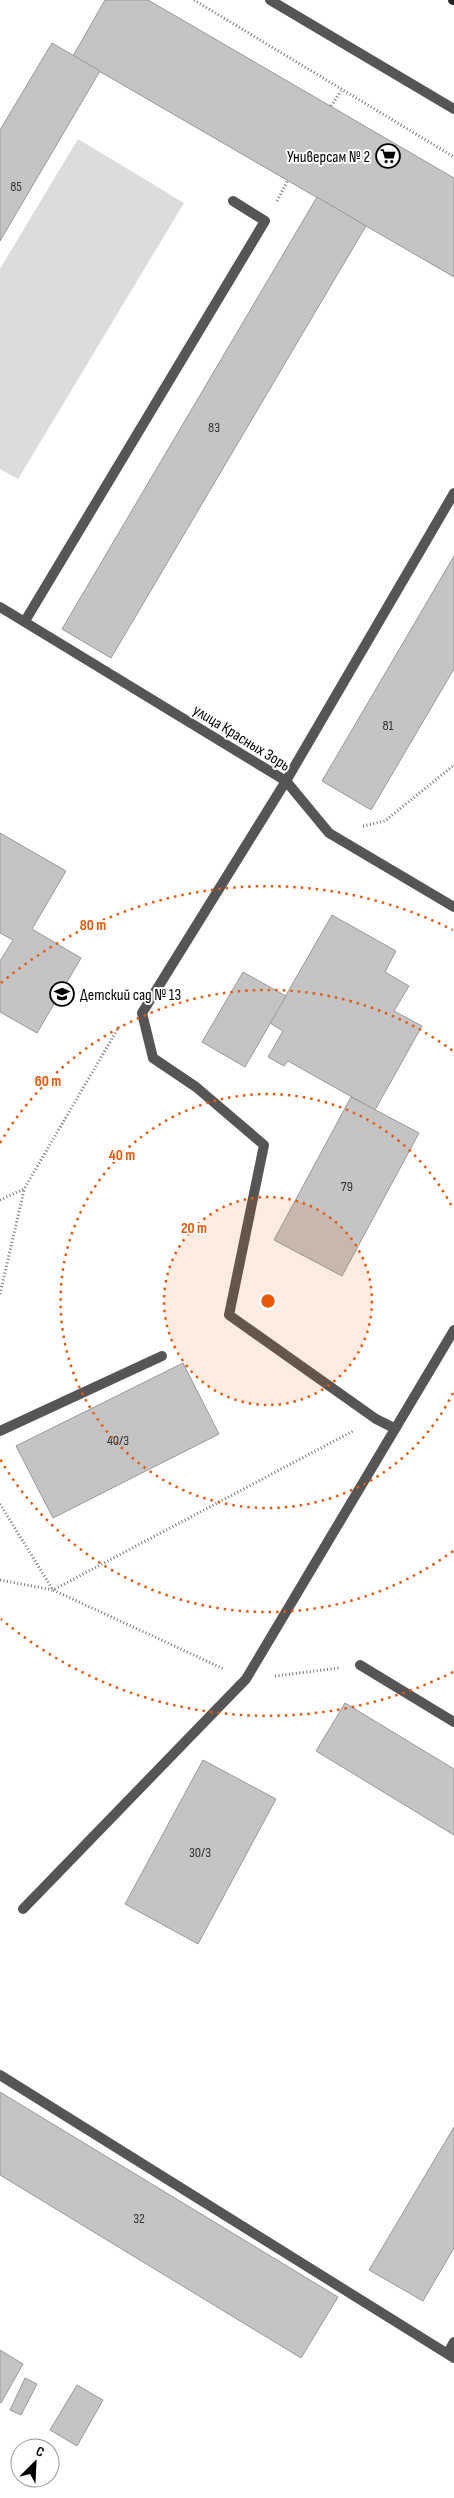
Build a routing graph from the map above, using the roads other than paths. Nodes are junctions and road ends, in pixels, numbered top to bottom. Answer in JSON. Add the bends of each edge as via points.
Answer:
{"nodes":[{"id":1,"x":270,"y":0,"type":"edge"},
{"id":2,"x":454,"y":110,"type":"edge"},
{"id":3,"x":233,"y":201,"type":"dead end"},
{"id":4,"x":454,"y":493,"type":"edge"},
{"id":5,"x":0,"y":607,"type":"edge"},
{"id":6,"x":25,"y":621,"type":"junction"},
{"id":7,"x":286,"y":781,"type":"junction"},
{"id":8,"x":454,"y":907,"type":"edge"},
{"id":9,"x":454,"y":1330,"type":"edge"},
{"id":10,"x":162,"y":1356,"type":"dead end"},
{"id":11,"x":394,"y":1428,"type":"junction"},
{"id":12,"x":0,"y":1431,"type":"edge"},
{"id":13,"x":360,"y":1665,"type":"road end"},
{"id":14,"x":454,"y":1722,"type":"edge"},
{"id":15,"x":23,"y":1909,"type":"dead end"},
{"id":16,"x":0,"y":2075,"type":"edge"},
{"id":17,"x":454,"y":2342,"type":"edge"},
{"id":18,"x":451,"y":2355,"type":"edge"}],
"edges":[{"from":1,"to":2,"type":"street"},
{"from":3,"to":6,"type":"street","via":[[265,221]]},
{"from":4,"to":7,"type":"street"},
{"from":5,"to":6,"type":"street","name":"улица Красных Зорь"},
{"from":6,"to":7,"type":"street","name":"улица Красных Зорь"},
{"from":7,"to":8,"type":"street","name":"улица Красных Зорь","via":[[329,833]]},
{"from":7,"to":11,"type":"street","via":[[142,1014],[153,1058],[196,1086],[264,1145],[229,1315],[376,1419]]},
{"from":9,"to":11,"type":"street"},
{"from":10,"to":12,"type":"street"},
{"from":11,"to":15,"type":"street","via":[[246,1679]]},
{"from":13,"to":14,"type":"street"},
{"from":16,"to":18,"type":"street"},
{"from":17,"to":18,"type":"street"}]}
